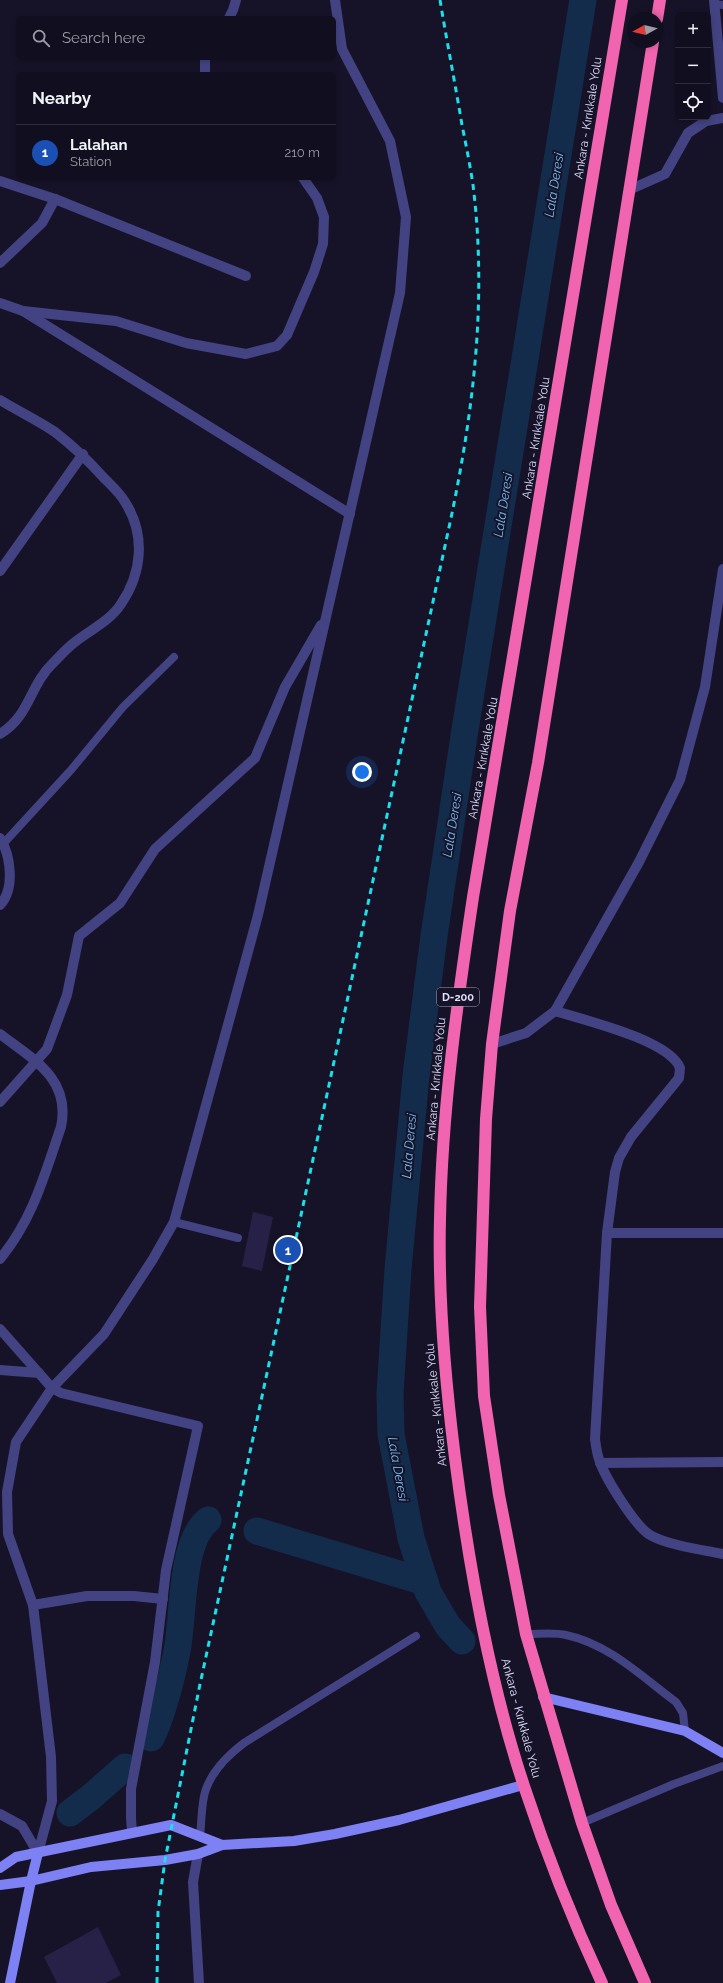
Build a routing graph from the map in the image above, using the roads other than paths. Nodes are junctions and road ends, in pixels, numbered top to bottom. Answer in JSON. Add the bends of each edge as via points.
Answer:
{"nodes":[{"id":1,"x":236,"y":0,"type":"edge"},
{"id":2,"x":335,"y":0,"type":"edge"},
{"id":3,"x":622,"y":0,"type":"edge"},
{"id":4,"x":660,"y":0,"type":"edge"},
{"id":5,"x":717,"y":3,"type":"edge"},
{"id":6,"x":658,"y":12,"type":"edge"},
{"id":7,"x":230,"y":16,"type":"edge"},
{"id":8,"x":652,"y":48,"type":"edge"},
{"id":9,"x":205,"y":60,"type":"edge"},
{"id":10,"x":205,"y":72,"type":"edge"},
{"id":11,"x":723,"y":98,"type":"edge"},
{"id":12,"x":723,"y":118,"type":"edge"},
{"id":13,"x":0,"y":180,"type":"edge"},
{"id":14,"x":304,"y":180,"type":"edge"},
{"id":15,"x":629,"y":190,"type":"junction"},
{"id":16,"x":55,"y":199,"type":"junction"},
{"id":17,"x":0,"y":263,"type":"edge"},
{"id":18,"x":246,"y":276,"type":"dead end"},
{"id":19,"x":0,"y":303,"type":"edge"},
{"id":20,"x":23,"y":311,"type":"junction"},
{"id":21,"x":0,"y":400,"type":"edge"},
{"id":22,"x":83,"y":454,"type":"junction"},
{"id":23,"x":350,"y":514,"type":"junction"},
{"id":24,"x":723,"y":568,"type":"edge"},
{"id":25,"x":0,"y":571,"type":"edge"},
{"id":26,"x":327,"y":617,"type":"junction"},
{"id":27,"x":174,"y":657,"type":"dead end"},
{"id":28,"x":0,"y":734,"type":"edge"},
{"id":29,"x":2,"y":841,"type":"edge"},
{"id":30,"x":0,"y":905,"type":"edge"},
{"id":31,"x":555,"y":1011,"type":"junction"},
{"id":32,"x":0,"y":1034,"type":"edge"},
{"id":33,"x":492,"y":1044,"type":"junction"},
{"id":34,"x":36,"y":1061,"type":"junction"},
{"id":35,"x":0,"y":1102,"type":"edge"},
{"id":36,"x":174,"y":1222,"type":"junction"},
{"id":37,"x":607,"y":1233,"type":"junction"},
{"id":38,"x":723,"y":1233,"type":"edge"},
{"id":39,"x":238,"y":1238,"type":"dead end"},
{"id":40,"x":0,"y":1260,"type":"edge"},
{"id":41,"x":0,"y":1328,"type":"edge"},
{"id":42,"x":0,"y":1370,"type":"edge"},
{"id":43,"x":39,"y":1373,"type":"junction"},
{"id":44,"x":52,"y":1388,"type":"junction"},
{"id":45,"x":723,"y":1462,"type":"edge"},
{"id":46,"x":600,"y":1463,"type":"junction"},
{"id":47,"x":4,"y":1536,"type":"edge"},
{"id":48,"x":723,"y":1554,"type":"edge"},
{"id":49,"x":163,"y":1599,"type":"junction"},
{"id":50,"x":33,"y":1605,"type":"junction"},
{"id":51,"x":526,"y":1634,"type":"junction"},
{"id":52,"x":416,"y":1636,"type":"dead end"},
{"id":53,"x":543,"y":1696,"type":"junction"},
{"id":54,"x":685,"y":1731,"type":"junction"},
{"id":55,"x":723,"y":1753,"type":"edge"},
{"id":56,"x":723,"y":1766,"type":"edge"},
{"id":57,"x":523,"y":1785,"type":"junction"},
{"id":58,"x":0,"y":1814,"type":"edge"},
{"id":59,"x":582,"y":1823,"type":"junction"},
{"id":60,"x":132,"y":1832,"type":"junction"},
{"id":61,"x":200,"y":1835,"type":"junction"},
{"id":62,"x":222,"y":1845,"type":"junction"},
{"id":63,"x":38,"y":1853,"type":"junction"},
{"id":64,"x":198,"y":1854,"type":"junction"},
{"id":65,"x":0,"y":1868,"type":"edge"},
{"id":66,"x":31,"y":1881,"type":"junction"},
{"id":67,"x":0,"y":1885,"type":"edge"},
{"id":68,"x":10,"y":1983,"type":"edge"},
{"id":69,"x":199,"y":1983,"type":"edge"},
{"id":70,"x":602,"y":1983,"type":"edge"},
{"id":71,"x":645,"y":1983,"type":"edge"}],
"edges":[{"from":1,"to":7,"type":"street"},
{"from":2,"to":23,"type":"street","via":[[342,49],[390,141],[406,217],[400,293]]},
{"from":3,"to":57,"type":"highway","name":"Ankara - Kırıkkale Yolu","number":"D-200","via":[[474,897],[454,1024],[445,1119],[440,1220],[448,1402],[475,1589],[499,1696]]},
{"from":4,"to":6,"type":"highway"},
{"from":5,"to":11,"type":"street"},
{"from":8,"to":15,"type":"highway","number":"D-200"},
{"from":9,"to":10,"type":"street"},
{"from":12,"to":15,"type":"street","via":[[706,121],[688,133],[665,174]]},
{"from":13,"to":16,"type":"street"},
{"from":14,"to":20,"type":"street","via":[[317,198],[324,217],[323,244],[287,335],[277,346],[246,354],[186,343],[116,320]]},
{"from":15,"to":33,"type":"highway","number":"D-200","via":[[538,763],[510,911]]},
{"from":16,"to":17,"type":"street","via":[[42,223]]},
{"from":16,"to":18,"type":"street"},
{"from":19,"to":20,"type":"street"},
{"from":20,"to":23,"type":"street"},
{"from":21,"to":22,"type":"street","via":[[54,432]]},
{"from":22,"to":25,"type":"street"},
{"from":22,"to":28,"type":"street","via":[[124,501],[132,514],[140,550],[138,569],[132,587],[120,606],[109,618],[73,643],[50,665],[22,714],[11,728]]},
{"from":23,"to":26,"type":"street"},
{"from":24,"to":31,"type":"street","via":[[705,687],[680,780],[639,862]]},
{"from":26,"to":34,"type":"street","via":[[285,687],[255,758],[156,849],[120,903],[79,936],[67,995],[47,1049]]},
{"from":26,"to":36,"type":"street","via":[[258,915]]},
{"from":27,"to":29,"type":"lane","via":[[123,707],[71,770]]},
{"from":29,"to":30,"type":"street","via":[[7,855],[9,878],[4,902]]},
{"from":31,"to":33,"type":"street","via":[[526,1033]]},
{"from":31,"to":37,"type":"street","via":[[641,1037],[673,1059],[680,1068],[679,1078],[631,1137],[619,1158],[612,1185]]},
{"from":32,"to":34,"type":"street"},
{"from":33,"to":51,"type":"highway","number":"D-200","via":[[486,1118],[480,1299],[484,1396],[499,1495]]},
{"from":34,"to":35,"type":"street"},
{"from":34,"to":40,"type":"street","via":[[57,1084],[64,1114],[33,1207],[17,1237]]},
{"from":36,"to":39,"type":"lane"},
{"from":36,"to":44,"type":"street","via":[[104,1334]]},
{"from":37,"to":38,"type":"street"},
{"from":37,"to":46,"type":"street","via":[[595,1439]]},
{"from":41,"to":43,"type":"street"},
{"from":42,"to":43,"type":"street"},
{"from":43,"to":44,"type":"street"},
{"from":44,"to":47,"type":"street","via":[[16,1442],[7,1492]]},
{"from":44,"to":49,"type":"street","via":[[68,1396],[198,1426],[171,1541]]},
{"from":45,"to":46,"type":"street"},
{"from":46,"to":48,"type":"street","via":[[634,1520],[644,1531],[658,1539]]},
{"from":47,"to":50,"type":"street"},
{"from":49,"to":50,"type":"street","via":[[87,1596]]},
{"from":49,"to":60,"type":"street","via":[[155,1662],[131,1789]]},
{"from":50,"to":63,"type":"street","via":[[51,1757],[52,1801]]},
{"from":51,"to":53,"type":"highway","number":"D-200"},
{"from":51,"to":54,"type":"lane","via":[[566,1635],[610,1653],[676,1702],[683,1713]]},
{"from":52,"to":61,"type":"lane","via":[[244,1743],[228,1757],[206,1789]]},
{"from":53,"to":54,"type":"street"},
{"from":53,"to":59,"type":"highway","number":"D-200"},
{"from":54,"to":55,"type":"street"},
{"from":56,"to":59,"type":"lane","via":[[680,1781]]},
{"from":57,"to":62,"type":"street","via":[[399,1820],[335,1834],[294,1842]]},
{"from":57,"to":70,"type":"highway","name":"Ankara - Kırıkkale Yolu","number":"D-200","via":[[573,1920]]},
{"from":58,"to":63,"type":"street","via":[[22,1826]]},
{"from":59,"to":71,"type":"highway","number":"D-200","via":[[611,1905]]},
{"from":60,"to":61,"type":"street","via":[[171,1825]]},
{"from":60,"to":63,"type":"street"},
{"from":61,"to":62,"type":"street"},
{"from":62,"to":64,"type":"street"},
{"from":63,"to":65,"type":"street","via":[[16,1857]]},
{"from":63,"to":66,"type":"street"},
{"from":64,"to":66,"type":"street","via":[[91,1867]]},
{"from":64,"to":69,"type":"street","via":[[193,1882]]},
{"from":66,"to":67,"type":"street"},
{"from":66,"to":68,"type":"street"}]}
